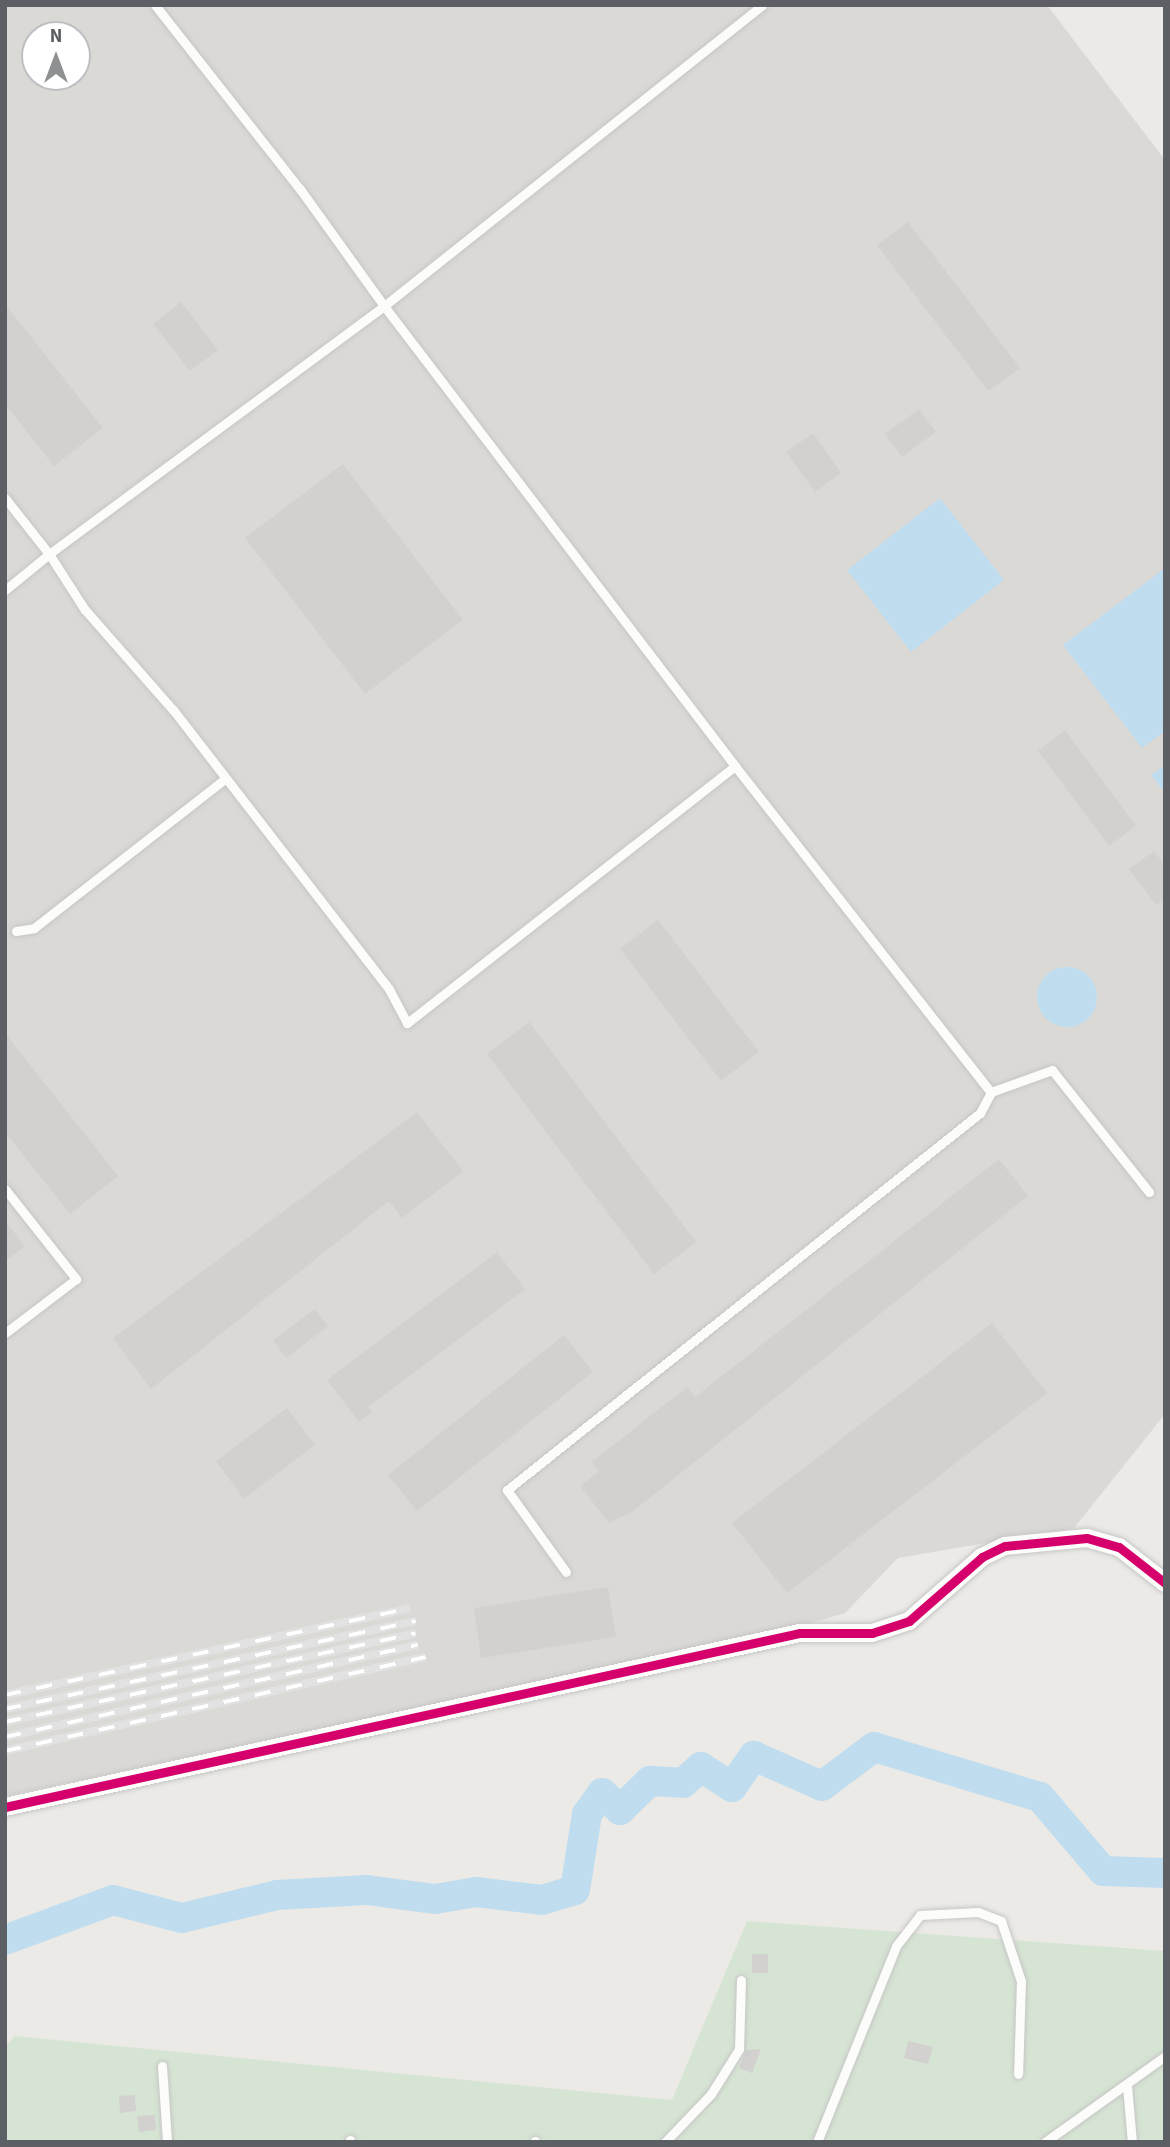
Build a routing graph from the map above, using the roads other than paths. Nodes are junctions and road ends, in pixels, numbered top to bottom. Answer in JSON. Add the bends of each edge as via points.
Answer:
{"nodes":[{"id":1,"x":155,"y":5,"type":"edge"},
{"id":2,"x":762,"y":5,"type":"edge"},
{"id":3,"x":383,"y":306,"type":"junction"},
{"id":4,"x":5,"y":498,"type":"edge"},
{"id":5,"x":49,"y":554,"type":"junction"},
{"id":6,"x":5,"y":590,"type":"edge"},
{"id":7,"x":735,"y":766,"type":"junction"},
{"id":8,"x":225,"y":779,"type":"junction"},
{"id":9,"x":16,"y":931,"type":"dead end"},
{"id":10,"x":991,"y":1092,"type":"junction"},
{"id":11,"x":5,"y":1189,"type":"edge"},
{"id":12,"x":1149,"y":1192,"type":"dead end"},
{"id":13,"x":5,"y":1333,"type":"edge"},
{"id":14,"x":566,"y":1572,"type":"dead end"},
{"id":15,"x":1165,"y":1583,"type":"edge"},
{"id":16,"x":5,"y":1807,"type":"edge"},
{"id":17,"x":741,"y":1980,"type":"dead end"},
{"id":18,"x":1165,"y":2056,"type":"edge"},
{"id":19,"x":162,"y":2066,"type":"dead end"},
{"id":20,"x":1018,"y":2074,"type":"dead end"},
{"id":21,"x":1127,"y":2086,"type":"junction"},
{"id":22,"x":167,"y":2142,"type":"edge"},
{"id":23,"x":665,"y":2142,"type":"edge"},
{"id":24,"x":817,"y":2142,"type":"edge"},
{"id":25,"x":1045,"y":2142,"type":"edge"},
{"id":26,"x":1132,"y":2142,"type":"edge"}],
"edges":[{"from":1,"to":3,"type":"lane"},
{"from":2,"to":3,"type":"lane"},
{"from":3,"to":5,"type":"lane"},
{"from":3,"to":7,"type":"lane"},
{"from":4,"to":5,"type":"lane"},
{"from":5,"to":6,"type":"lane"},
{"from":5,"to":8,"type":"lane","via":[[85,610]]},
{"from":7,"to":8,"type":"lane","via":[[407,1023],[389,989]]},
{"from":7,"to":10,"type":"lane"},
{"from":8,"to":9,"type":"lane","via":[[34,928]]},
{"from":10,"to":12,"type":"lane","via":[[1052,1070]]},
{"from":10,"to":14,"type":"lane","via":[[980,1113],[507,1490]]},
{"from":11,"to":13,"type":"lane","via":[[76,1279]]},
{"from":15,"to":16,"type":"street","via":[[1118,1547],[1087,1538],[1005,1546],[972,1565],[909,1621],[872,1633],[800,1633]]},
{"from":17,"to":23,"type":"lane","via":[[739,2049],[711,2094]]},
{"from":18,"to":21,"type":"lane"},
{"from":19,"to":22,"type":"lane"},
{"from":20,"to":24,"type":"lane","via":[[1021,1981],[1001,1921],[978,1912],[920,1915],[896,1945]]},
{"from":21,"to":25,"type":"lane","via":[[1071,2118]]},
{"from":21,"to":26,"type":"lane"}]}
